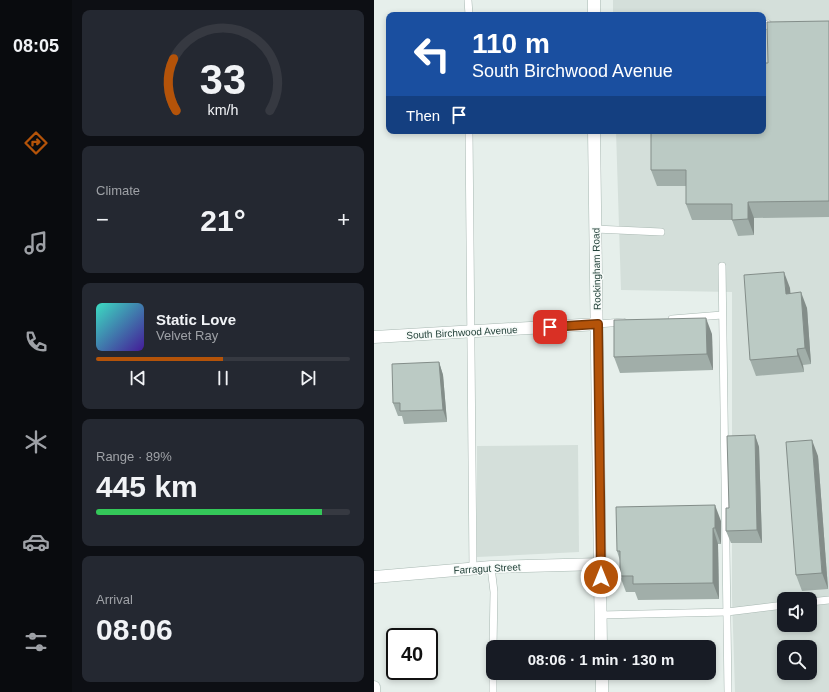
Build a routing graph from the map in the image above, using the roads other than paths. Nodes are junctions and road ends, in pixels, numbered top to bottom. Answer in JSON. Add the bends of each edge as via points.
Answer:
{"nodes":[{"id":1,"x":468,"y":0,"type":"edge"},
{"id":2,"x":594,"y":0,"type":"edge"},
{"id":3,"x":468,"y":12,"type":"edge"},
{"id":4,"x":594,"y":12,"type":"edge"},
{"id":5,"x":469,"y":134,"type":"edge"},
{"id":6,"x":594,"y":134,"type":"edge"},
{"id":7,"x":595,"y":229,"type":"junction"},
{"id":8,"x":662,"y":232,"type":"dead end"},
{"id":9,"x":722,"y":266,"type":"dead end"},
{"id":10,"x":722,"y":315,"type":"junction"},
{"id":11,"x":668,"y":319,"type":"edge"},
{"id":12,"x":629,"y":322,"type":"edge"},
{"id":13,"x":598,"y":324,"type":"junction"},
{"id":14,"x":471,"y":331,"type":"junction"},
{"id":15,"x":374,"y":337,"type":"edge"},
{"id":16,"x":601,"y":564,"type":"junction"},
{"id":17,"x":491,"y":567,"type":"junction"},
{"id":18,"x":473,"y":569,"type":"junction"},
{"id":19,"x":374,"y":577,"type":"edge"},
{"id":20,"x":829,"y":600,"type":"edge"},
{"id":21,"x":817,"y":601,"type":"edge"},
{"id":22,"x":777,"y":606,"type":"edge"},
{"id":23,"x":727,"y":612,"type":"junction"},
{"id":24,"x":601,"y":615,"type":"junction"},
{"id":25,"x":493,"y":640,"type":"edge"},
{"id":26,"x":601,"y":640,"type":"edge"},
{"id":27,"x":493,"y":680,"type":"edge"},
{"id":28,"x":602,"y":680,"type":"edge"},
{"id":29,"x":374,"y":687,"type":"edge"},
{"id":30,"x":374,"y":692,"type":"edge"},
{"id":31,"x":493,"y":692,"type":"edge"},
{"id":32,"x":602,"y":692,"type":"edge"},
{"id":33,"x":728,"y":692,"type":"edge"}],
"edges":[{"from":1,"to":3,"type":"lane"},
{"from":2,"to":4,"type":"street"},
{"from":5,"to":14,"type":"lane"},
{"from":6,"to":7,"type":"street","name":"Rockingham Road"},
{"from":7,"to":8,"type":"lane"},
{"from":7,"to":13,"type":"street","name":"Rockingham Road"},
{"from":9,"to":10,"type":"lane"},
{"from":10,"to":11,"type":"lane"},
{"from":10,"to":23,"type":"lane"},
{"from":12,"to":13,"type":"lane"},
{"from":13,"to":14,"type":"street","name":"South Birchwood Avenue"},
{"from":13,"to":16,"type":"street","name":"Rockingham Road"},
{"from":14,"to":15,"type":"street","name":"South Birchwood Avenue"},
{"from":14,"to":18,"type":"lane"},
{"from":16,"to":17,"type":"street","name":"Farragut Street"},
{"from":16,"to":24,"type":"street","name":"Rockingham Road"},
{"from":17,"to":18,"type":"street","name":"Farragut Street"},
{"from":17,"to":25,"type":"lane","via":[[494,592]]},
{"from":18,"to":19,"type":"street","name":"Farragut Street"},
{"from":20,"to":21,"type":"lane"},
{"from":22,"to":23,"type":"lane"},
{"from":23,"to":24,"type":"lane"},
{"from":23,"to":33,"type":"lane"},
{"from":24,"to":26,"type":"street","name":"Rockingham Road"},
{"from":27,"to":31,"type":"lane"},
{"from":28,"to":32,"type":"street"},
{"from":29,"to":30,"type":"street"}]}
